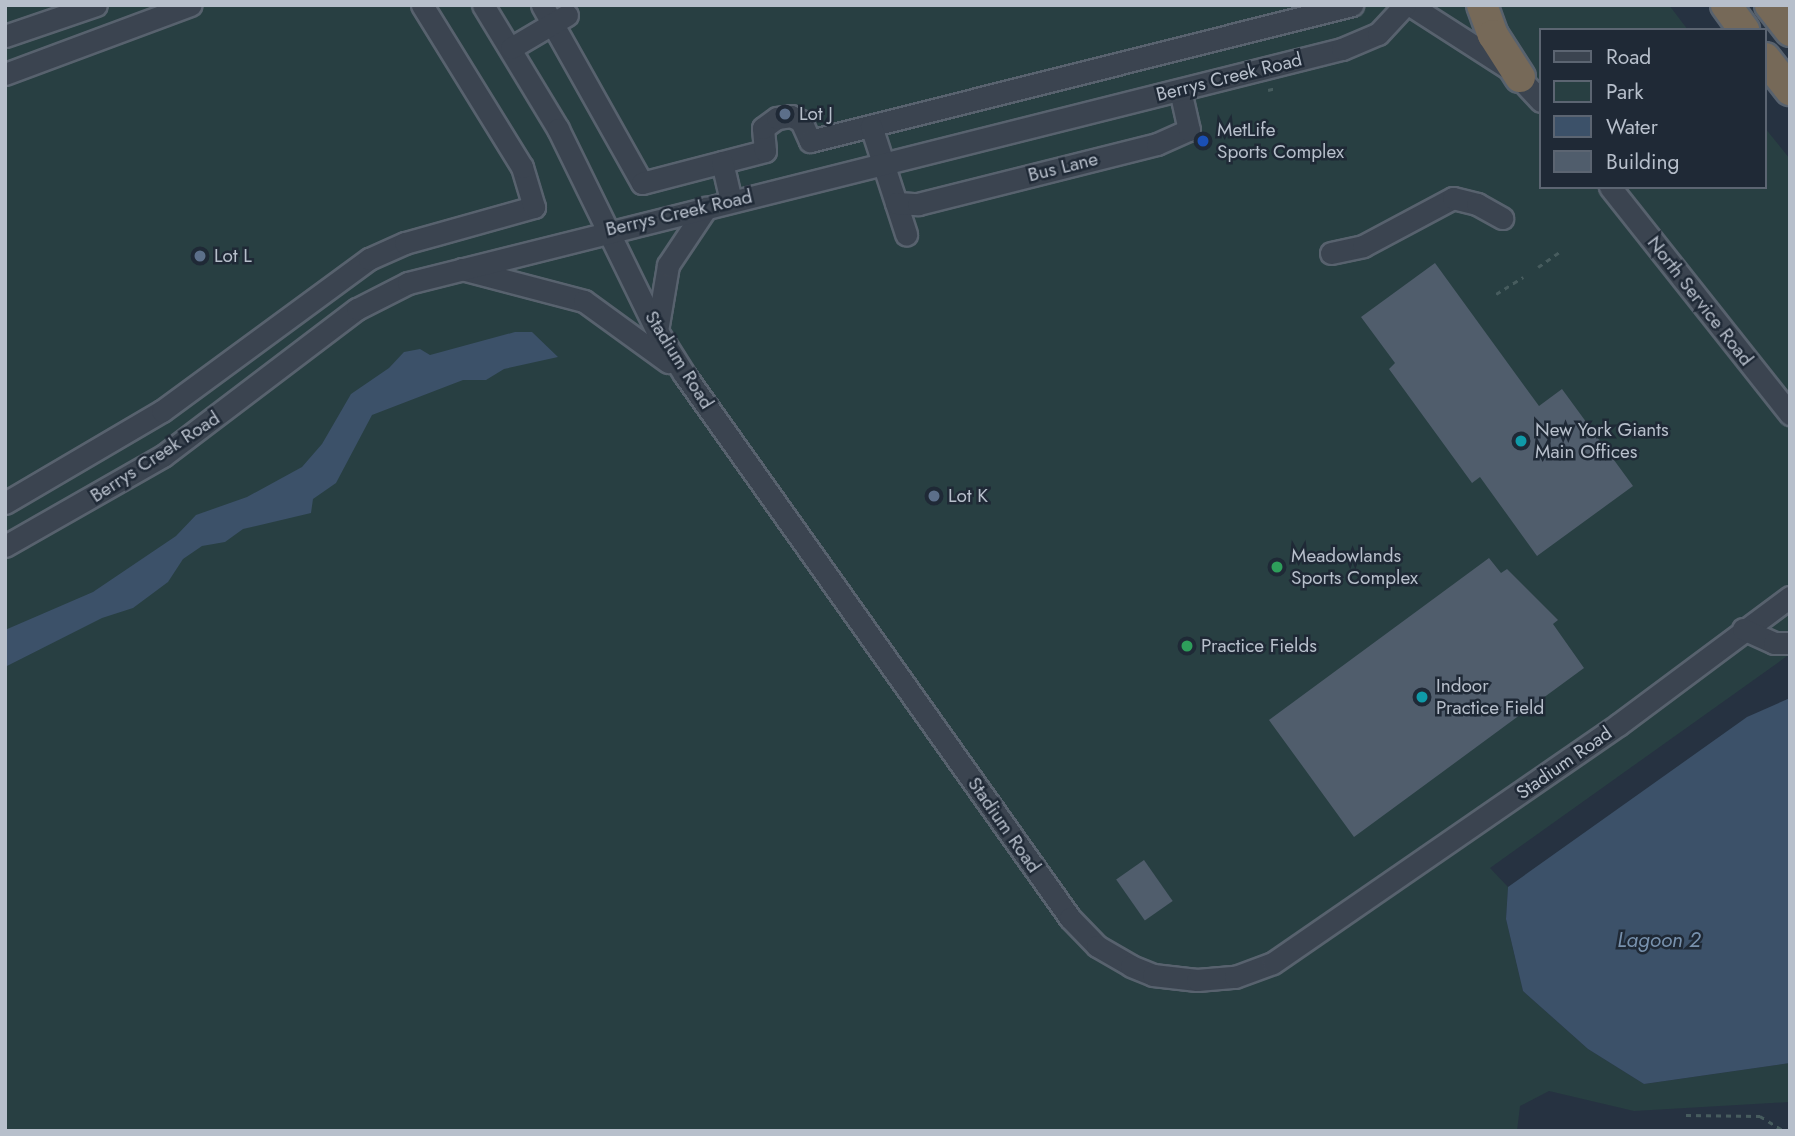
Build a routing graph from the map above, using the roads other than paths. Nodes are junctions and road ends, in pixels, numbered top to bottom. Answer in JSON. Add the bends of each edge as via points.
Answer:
{"nodes":[{"id":1,"x":96,"y":5,"type":"edge"},
{"id":2,"x":191,"y":5,"type":"edge"},
{"id":3,"x":422,"y":5,"type":"edge"},
{"id":4,"x":483,"y":5,"type":"edge"},
{"id":5,"x":1352,"y":5,"type":"edge"},
{"id":6,"x":1407,"y":5,"type":"edge"},
{"id":7,"x":1482,"y":5,"type":"edge"},
{"id":8,"x":1726,"y":5,"type":"edge"},
{"id":9,"x":1770,"y":5,"type":"edge"},
{"id":10,"x":554,"y":14,"type":"edge"},
{"id":11,"x":1308,"y":18,"type":"junction"},
{"id":12,"x":1743,"y":28,"type":"edge"},
{"id":13,"x":1790,"y":31,"type":"edge"},
{"id":14,"x":5,"y":36,"type":"edge"},
{"id":15,"x":511,"y":48,"type":"junction"},
{"id":16,"x":1158,"y":55,"type":"junction"},
{"id":17,"x":1318,"y":55,"type":"junction"},
{"id":18,"x":1767,"y":61,"type":"edge"},
{"id":19,"x":5,"y":74,"type":"edge"},
{"id":20,"x":1520,"y":77,"type":"junction"},
{"id":21,"x":1790,"y":90,"type":"edge"},
{"id":22,"x":1174,"y":91,"type":"junction"},
{"id":23,"x":1540,"y":101,"type":"edge"},
{"id":24,"x":871,"y":126,"type":"junction"},
{"id":25,"x":722,"y":162,"type":"junction"},
{"id":26,"x":883,"y":163,"type":"junction"},
{"id":27,"x":1612,"y":189,"type":"edge"},
{"id":28,"x":731,"y":201,"type":"junction"},
{"id":29,"x":896,"y":203,"type":"junction"},
{"id":30,"x":706,"y":208,"type":"junction"},
{"id":31,"x":1502,"y":218,"type":"dead end"},
{"id":32,"x":608,"y":229,"type":"junction"},
{"id":33,"x":445,"y":233,"type":"junction"},
{"id":34,"x":906,"y":234,"type":"dead end"},
{"id":35,"x":1331,"y":253,"type":"dead end"},
{"id":36,"x":369,"y":259,"type":"junction"},
{"id":37,"x":457,"y":268,"type":"junction"},
{"id":38,"x":386,"y":291,"type":"junction"},
{"id":39,"x":301,"y":306,"type":"junction"},
{"id":40,"x":657,"y":331,"type":"junction"},
{"id":41,"x":321,"y":337,"type":"junction"},
{"id":42,"x":236,"y":357,"type":"junction"},
{"id":43,"x":684,"y":374,"type":"junction"},
{"id":44,"x":252,"y":392,"type":"junction"},
{"id":45,"x":1790,"y":414,"type":"edge"},
{"id":46,"x":146,"y":422,"type":"junction"},
{"id":47,"x":163,"y":456,"type":"junction"},
{"id":48,"x":6,"y":503,"type":"edge"},
{"id":49,"x":12,"y":542,"type":"edge"},
{"id":50,"x":1789,"y":596,"type":"edge"},
{"id":51,"x":1743,"y":629,"type":"junction"},
{"id":52,"x":1790,"y":643,"type":"edge"}],
"edges":[{"from":1,"to":14,"type":"street"},
{"from":2,"to":19,"type":"street"},
{"from":3,"to":33,"type":"street","via":[[522,167],[534,207]]},
{"from":4,"to":15,"type":"street","name":"Stadium Road"},
{"from":5,"to":11,"type":"street"},
{"from":6,"to":17,"type":"street","name":"Berrys Creek Road","via":[[1369,39]]},
{"from":6,"to":20,"type":"street"},
{"from":7,"to":20,"type":"highway","via":[[1493,35]]},
{"from":8,"to":12,"type":"highway"},
{"from":9,"to":13,"type":"highway"},
{"from":10,"to":15,"type":"street"},
{"from":10,"to":25,"type":"street","via":[[642,183]]},
{"from":11,"to":16,"type":"street"},
{"from":11,"to":17,"type":"street"},
{"from":15,"to":32,"type":"street","name":"Stadium Road"},
{"from":16,"to":22,"type":"street"},
{"from":16,"to":24,"type":"street"},
{"from":17,"to":22,"type":"street","name":"Berrys Creek Road"},
{"from":18,"to":21,"type":"highway"},
{"from":20,"to":23,"type":"street"},
{"from":22,"to":26,"type":"street","name":"Berrys Creek Road"},
{"from":22,"to":29,"type":"street","name":"Bus Lane","via":[[1189,130],[1157,144],[918,204]]},
{"from":24,"to":25,"type":"street","via":[[810,141],[801,121],[791,116],[777,118],[763,128],[765,151]]},
{"from":24,"to":26,"type":"street"},
{"from":25,"to":28,"type":"street"},
{"from":26,"to":28,"type":"street","name":"Berrys Creek Road"},
{"from":26,"to":29,"type":"street"},
{"from":27,"to":45,"type":"street","name":"North Service Road"},
{"from":28,"to":30,"type":"street","name":"Berrys Creek Road"},
{"from":29,"to":34,"type":"street"},
{"from":30,"to":32,"type":"street","name":"Berrys Creek Road"},
{"from":30,"to":40,"type":"street","via":[[668,265]]},
{"from":31,"to":35,"type":"street","via":[[1477,204],[1453,198],[1363,247]]},
{"from":32,"to":37,"type":"street","name":"Berrys Creek Road"},
{"from":32,"to":40,"type":"street","name":"Stadium Road"},
{"from":33,"to":36,"type":"street"},
{"from":33,"to":37,"type":"street"},
{"from":36,"to":38,"type":"street"},
{"from":36,"to":39,"type":"street"},
{"from":37,"to":38,"type":"street","name":"Berrys Creek Road"},
{"from":37,"to":43,"type":"street","via":[[584,301]]},
{"from":38,"to":41,"type":"street","name":"Berrys Creek Road"},
{"from":39,"to":41,"type":"street"},
{"from":39,"to":42,"type":"street"},
{"from":40,"to":43,"type":"street","name":"Stadium Road"},
{"from":41,"to":44,"type":"street","name":"Berrys Creek Road"},
{"from":42,"to":44,"type":"street"},
{"from":42,"to":46,"type":"street"},
{"from":43,"to":51,"type":"street","name":"Stadium Road","via":[[1070,918],[1107,953],[1153,975],[1223,979],[1284,956],[1618,725]]},
{"from":44,"to":47,"type":"street","name":"Berrys Creek Road"},
{"from":46,"to":47,"type":"street"},
{"from":46,"to":48,"type":"street"},
{"from":47,"to":49,"type":"street","name":"Berrys Creek Road"},
{"from":48,"to":49,"type":"street"},
{"from":50,"to":51,"type":"street","name":"Stadium Road"},
{"from":51,"to":52,"type":"street","via":[[1774,643]]}]}
